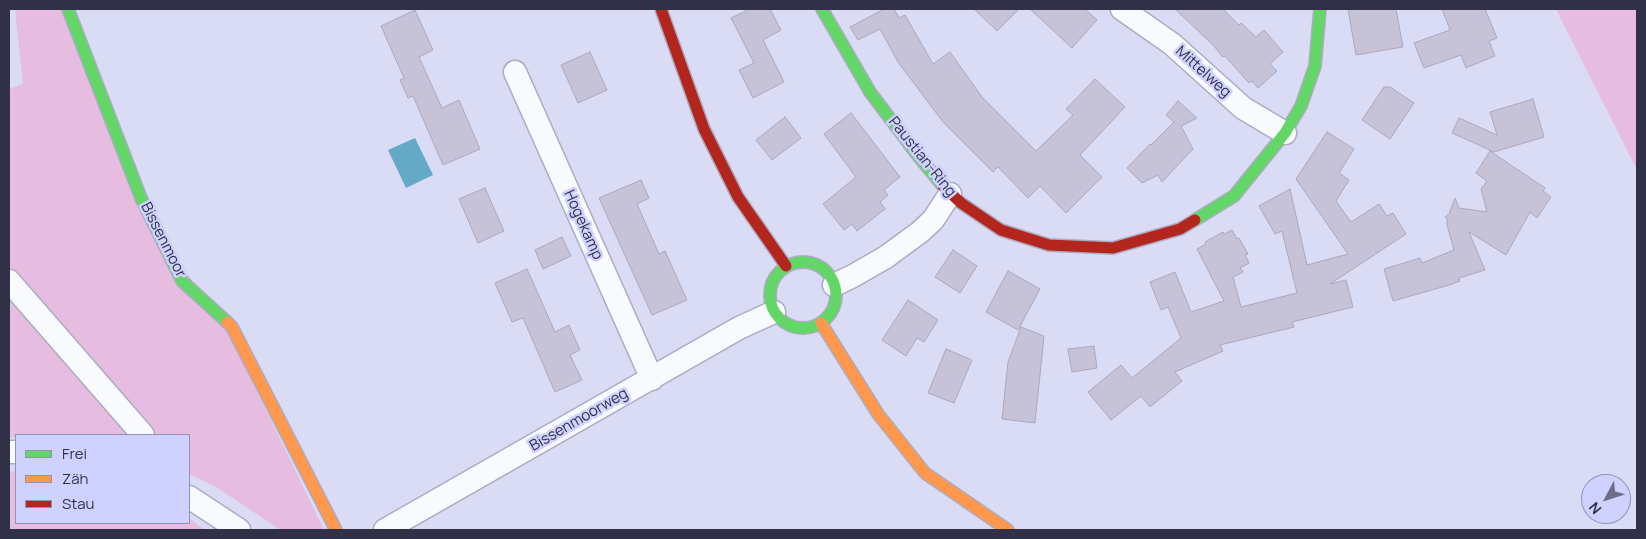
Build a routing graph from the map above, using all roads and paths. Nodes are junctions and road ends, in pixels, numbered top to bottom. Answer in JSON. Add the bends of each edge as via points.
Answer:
{"nodes":[{"id":1,"x":68,"y":9,"type":"edge"},
{"id":2,"x":661,"y":9,"type":"edge"},
{"id":3,"x":822,"y":9,"type":"edge"},
{"id":4,"x":1122,"y":9,"type":"edge"},
{"id":5,"x":1320,"y":9,"type":"edge"},
{"id":6,"x":515,"y":72,"type":"dead end"},
{"id":7,"x":1285,"y":133,"type":"junction"},
{"id":8,"x":950,"y":194,"type":"junction"},
{"id":9,"x":786,"y":266,"type":"junction"},
{"id":10,"x":9,"y":281,"type":"edge"},
{"id":11,"x":834,"y":285,"type":"junction"},
{"id":12,"x":774,"y":312,"type":"junction"},
{"id":13,"x":821,"y":323,"type":"junction"},
{"id":14,"x":652,"y":379,"type":"junction"},
{"id":15,"x":142,"y":434,"type":"edge"},
{"id":16,"x":190,"y":491,"type":"edge"},
{"id":17,"x":197,"y":502,"type":"edge"},
{"id":18,"x":239,"y":530,"type":"edge"},
{"id":19,"x":336,"y":530,"type":"edge"},
{"id":20,"x":385,"y":530,"type":"edge"},
{"id":21,"x":1008,"y":530,"type":"edge"}],
"edges":[{"from":1,"to":19,"type":"street","name":"Bissenmoor","via":[[141,198],[182,280],[232,327]]},
{"from":2,"to":9,"type":"street","via":[[704,129],[738,197]]},
{"from":3,"to":8,"type":"street","name":"Paustian-Ring","via":[[870,92]]},
{"from":4,"to":7,"type":"street","name":"Mittelweg","via":[[1172,44],[1243,108]]},
{"from":5,"to":7,"type":"street","name":"Paustian-Ring","via":[[1315,66],[1301,106]]},
{"from":6,"to":14,"type":"street","name":"Hogekamp"},
{"from":7,"to":8,"type":"street","name":"Paustian-Ring","via":[[1234,196],[1180,229],[1113,248],[1049,246],[1008,232]]},
{"from":8,"to":11,"type":"street","via":[[933,220],[920,232],[886,257]]},
{"from":9,"to":11,"type":"street","via":[[814,264],[830,276]]},
{"from":9,"to":12,"type":"street","via":[[772,282],[770,302]]},
{"from":10,"to":15,"type":"street"},
{"from":11,"to":13,"type":"street","via":[[834,306]]},
{"from":12,"to":13,"type":"street","via":[[790,326],[812,327]]},
{"from":12,"to":14,"type":"street","name":"Bissenmoorweg","via":[[739,328]]},
{"from":13,"to":21,"type":"street","via":[[878,414],[925,473]]},
{"from":14,"to":20,"type":"street","name":"Bissenmoorweg"},
{"from":16,"to":17,"type":"street"},
{"from":17,"to":18,"type":"street"}]}
